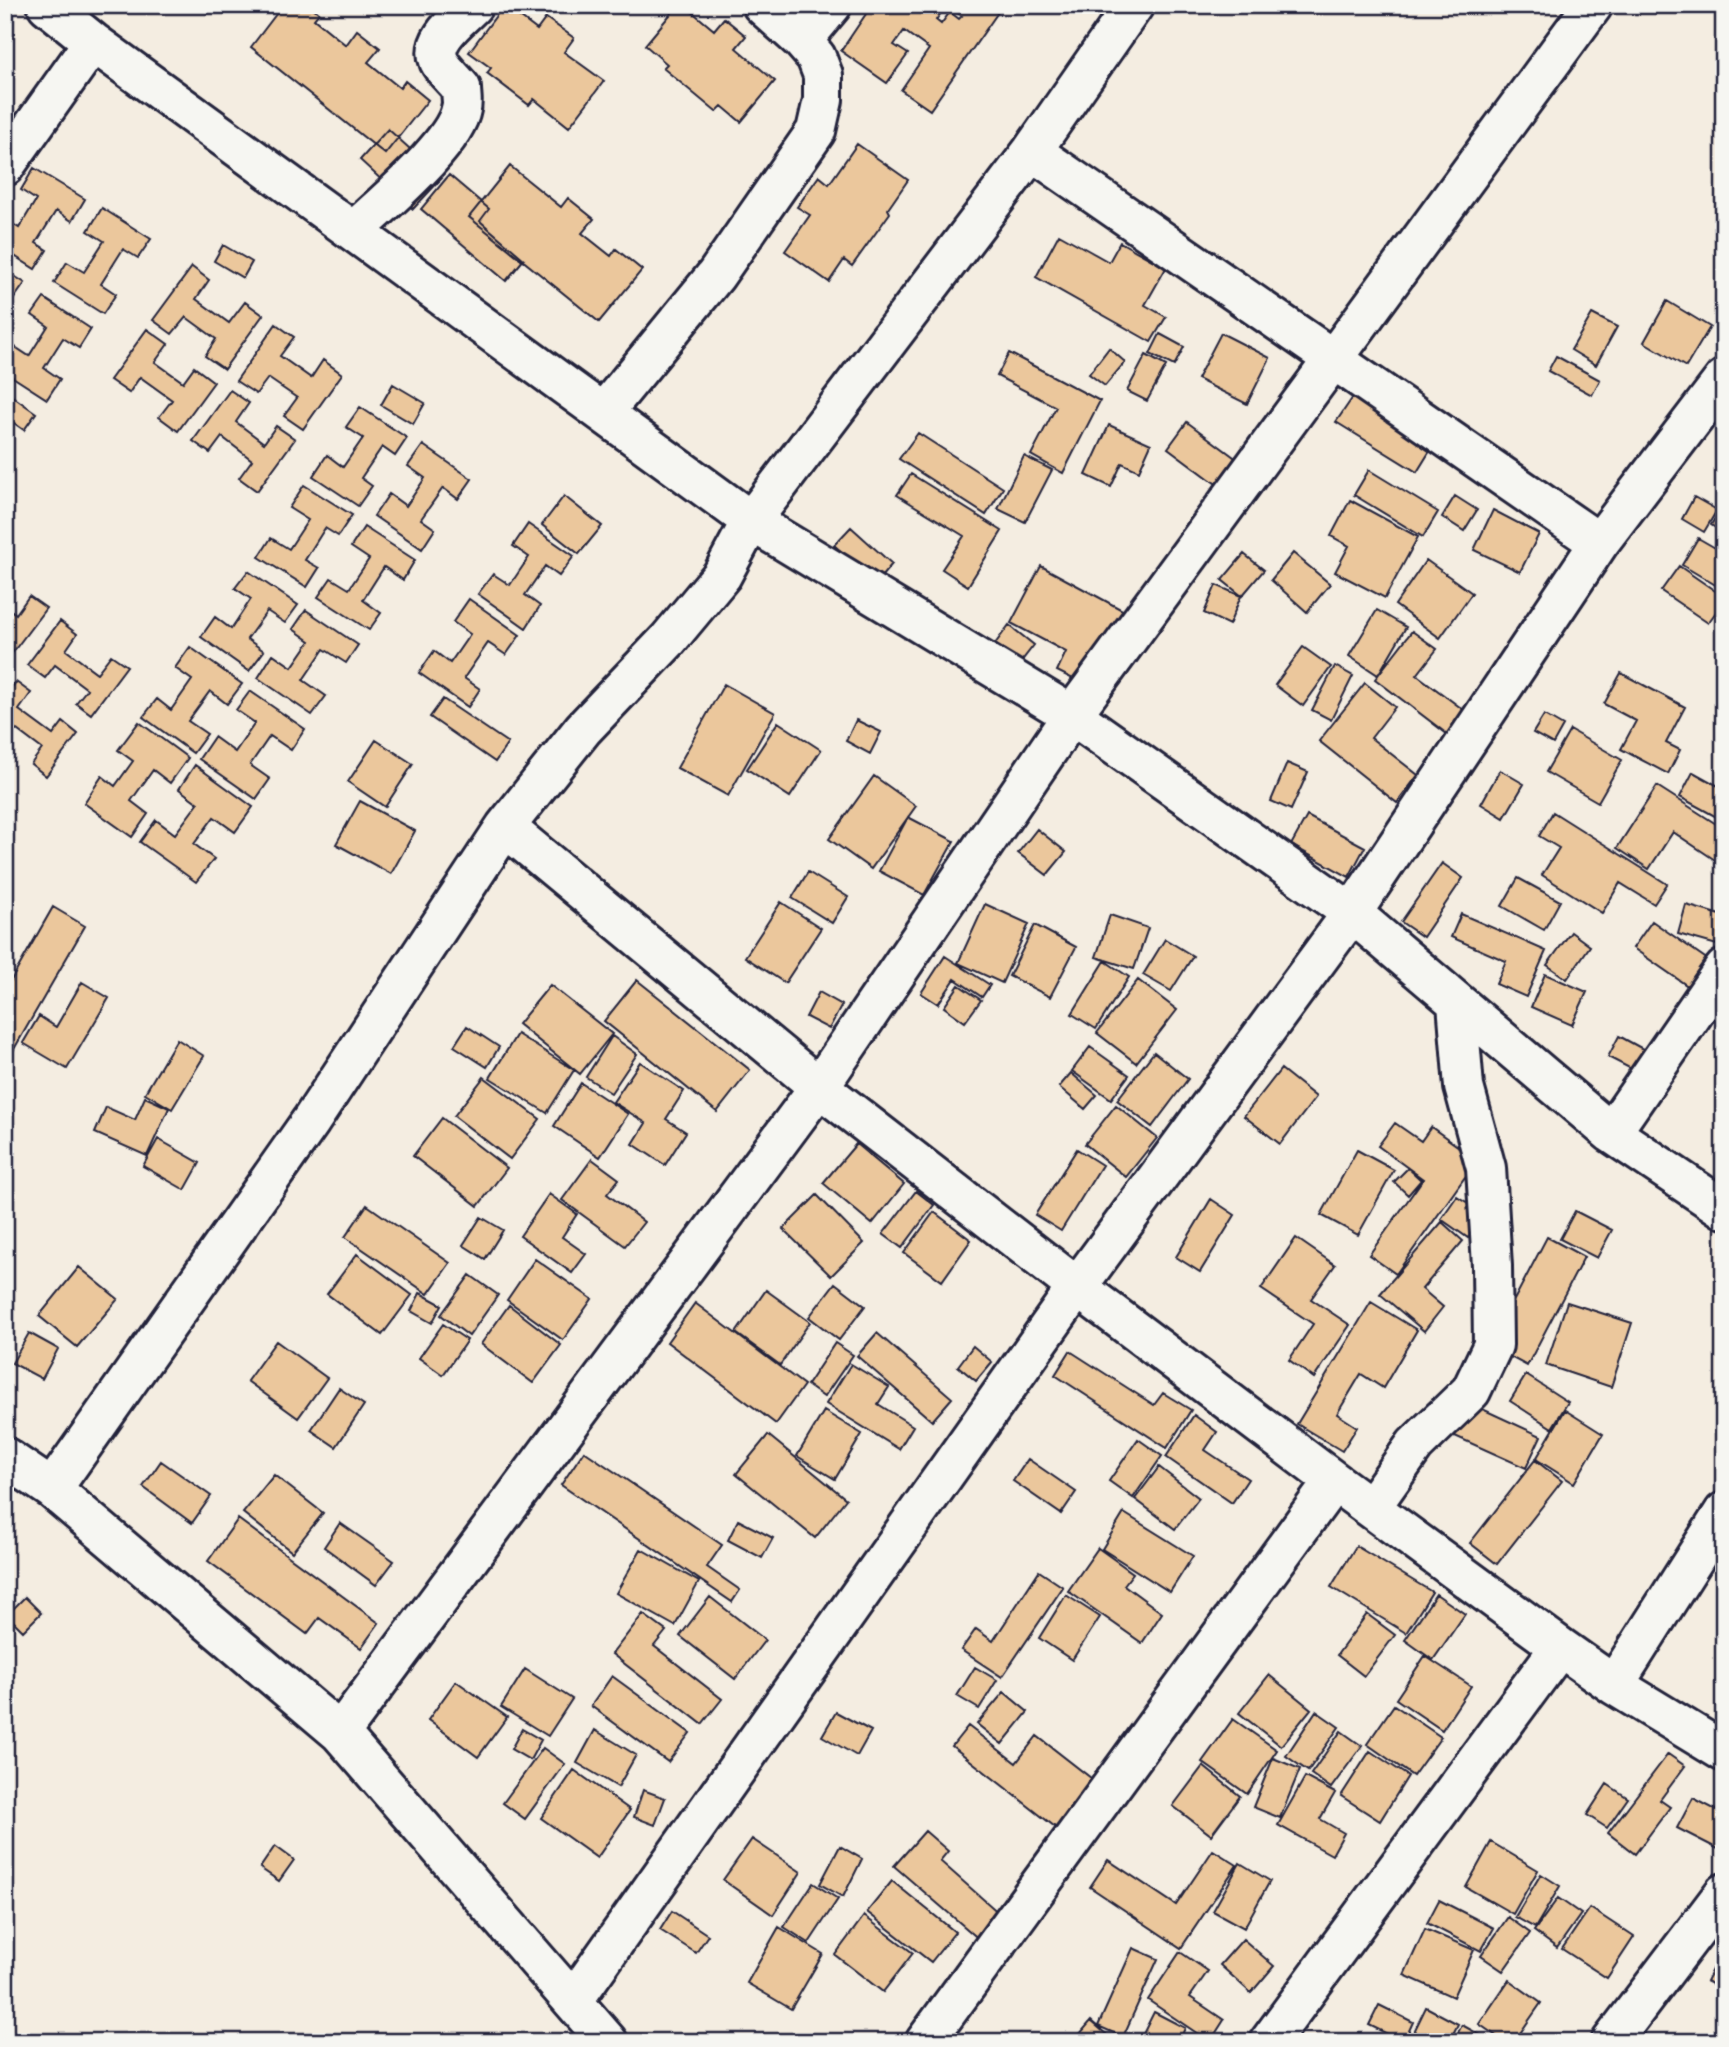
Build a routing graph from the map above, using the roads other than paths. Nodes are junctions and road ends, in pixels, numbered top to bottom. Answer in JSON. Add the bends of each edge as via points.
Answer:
{"nodes":[{"id":1,"x":47,"y":5,"type":"edge"},
{"id":2,"x":473,"y":5,"type":"edge"},
{"id":3,"x":762,"y":5,"type":"edge"},
{"id":4,"x":832,"y":5,"type":"edge"},
{"id":5,"x":1135,"y":5,"type":"edge"},
{"id":6,"x":1593,"y":5,"type":"edge"},
{"id":7,"x":802,"y":41,"type":"junction"},
{"id":8,"x":93,"y":42,"type":"junction"},
{"id":9,"x":1032,"y":150,"type":"junction"},
{"id":10,"x":5,"y":166,"type":"edge"},
{"id":11,"x":354,"y":231,"type":"junction"},
{"id":12,"x":1333,"y":360,"type":"junction"},
{"id":13,"x":1724,"y":379,"type":"edge"},
{"id":14,"x":603,"y":413,"type":"junction"},
{"id":15,"x":751,"y":521,"type":"junction"},
{"id":16,"x":1599,"y":543,"type":"junction"},
{"id":17,"x":1072,"y":715,"type":"junction"},
{"id":18,"x":505,"y":827,"type":"junction"},
{"id":19,"x":1352,"y":913,"type":"junction"},
{"id":20,"x":1724,"y":969,"type":"edge"},
{"id":21,"x":1457,"y":1003,"type":"junction"},
{"id":22,"x":819,"y":1087,"type":"junction"},
{"id":23,"x":1611,"y":1133,"type":"junction"},
{"id":24,"x":1724,"y":1209,"type":"edge"},
{"id":25,"x":1077,"y":1287,"type":"junction"},
{"id":26,"x":5,"y":1457,"type":"edge"},
{"id":27,"x":1334,"y":1480,"type":"junction"},
{"id":28,"x":52,"y":1489,"type":"junction"},
{"id":29,"x":1371,"y":1507,"type":"junction"},
{"id":30,"x":1724,"y":1512,"type":"edge"},
{"id":31,"x":1560,"y":1647,"type":"junction"},
{"id":32,"x":1614,"y":1685,"type":"junction"},
{"id":33,"x":340,"y":1733,"type":"junction"},
{"id":34,"x":1724,"y":1752,"type":"edge"},
{"id":35,"x":1724,"y":1893,"type":"edge"},
{"id":36,"x":573,"y":2001,"type":"junction"},
{"id":37,"x":608,"y":2042,"type":"edge"},
{"id":38,"x":925,"y":2042,"type":"edge"},
{"id":39,"x":1269,"y":2042,"type":"edge"},
{"id":40,"x":1611,"y":2042,"type":"edge"}],
"edges":[{"from":1,"to":8,"type":"street"},
{"from":2,"to":11,"type":"street","via":[[440,40],[438,51],[439,61],[461,88],[461,110],[453,129],[430,158]]},
{"from":3,"to":7,"type":"street"},
{"from":4,"to":7,"type":"street"},
{"from":5,"to":9,"type":"street"},
{"from":6,"to":12,"type":"street"},
{"from":7,"to":14,"type":"street","via":[[816,57],[823,75],[816,131],[716,275]]},
{"from":8,"to":10,"type":"street"},
{"from":8,"to":11,"type":"street"},
{"from":9,"to":12,"type":"street"},
{"from":9,"to":15,"type":"street"},
{"from":11,"to":14,"type":"street"},
{"from":12,"to":16,"type":"street"},
{"from":12,"to":17,"type":"street"},
{"from":13,"to":16,"type":"street"},
{"from":14,"to":15,"type":"street"},
{"from":15,"to":17,"type":"street"},
{"from":15,"to":18,"type":"street","via":[[722,575],[583,729]]},
{"from":16,"to":19,"type":"street"},
{"from":17,"to":19,"type":"street"},
{"from":17,"to":22,"type":"street"},
{"from":18,"to":22,"type":"street"},
{"from":18,"to":28,"type":"street","via":[[311,1121]]},
{"from":19,"to":21,"type":"street"},
{"from":19,"to":25,"type":"street"},
{"from":20,"to":23,"type":"street"},
{"from":21,"to":23,"type":"street"},
{"from":21,"to":29,"type":"street","via":[[1464,1087],[1486,1168],[1493,1345],[1471,1391],[1415,1445]]},
{"from":22,"to":25,"type":"street"},
{"from":22,"to":33,"type":"street"},
{"from":23,"to":24,"type":"street"},
{"from":25,"to":27,"type":"street"},
{"from":25,"to":36,"type":"street"},
{"from":26,"to":28,"type":"street"},
{"from":27,"to":29,"type":"street"},
{"from":27,"to":38,"type":"street"},
{"from":28,"to":33,"type":"street"},
{"from":29,"to":31,"type":"street"},
{"from":30,"to":32,"type":"street"},
{"from":31,"to":32,"type":"street"},
{"from":31,"to":39,"type":"street"},
{"from":32,"to":34,"type":"street"},
{"from":33,"to":36,"type":"street"},
{"from":35,"to":40,"type":"street"},
{"from":36,"to":37,"type":"street"}]}
